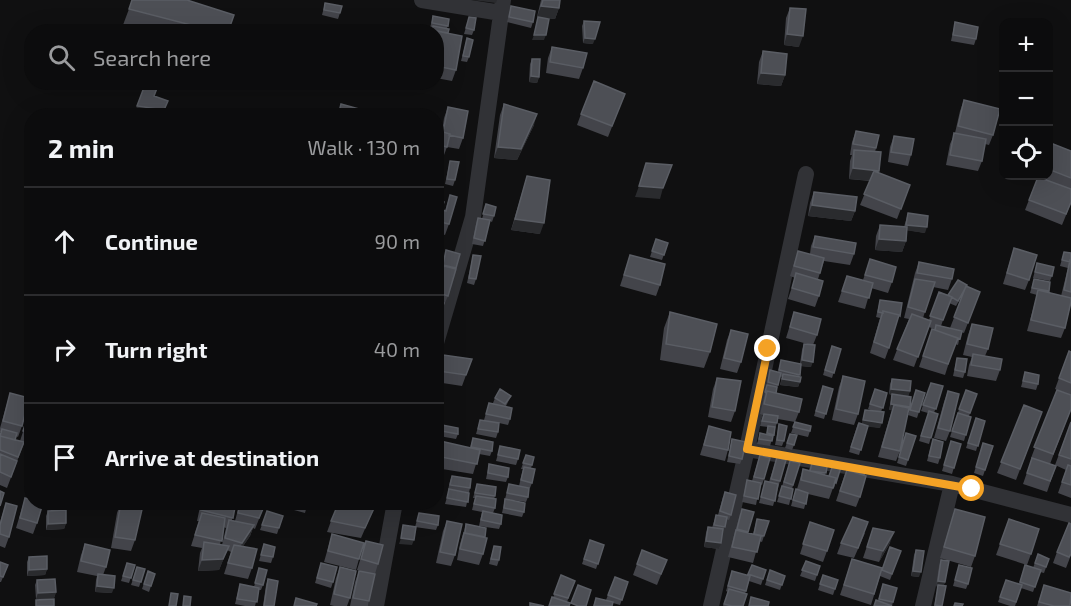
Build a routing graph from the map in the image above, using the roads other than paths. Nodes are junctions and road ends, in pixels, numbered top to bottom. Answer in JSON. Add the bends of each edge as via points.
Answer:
{"nodes":[{"id":1,"x":422,"y":0,"type":"edge"},
{"id":2,"x":502,"y":7,"type":"edge"},
{"id":3,"x":806,"y":174,"type":"dead end"},
{"id":4,"x":444,"y":316,"type":"edge"},
{"id":5,"x":747,"y":449,"type":"junction"},
{"id":6,"x":952,"y":484,"type":"junction"},
{"id":7,"x":394,"y":510,"type":"edge"},
{"id":8,"x":1071,"y":515,"type":"edge"},
{"id":9,"x":376,"y":606,"type":"edge"},
{"id":10,"x":711,"y":606,"type":"edge"},
{"id":11,"x":923,"y":606,"type":"edge"}],
"edges":[{"from":1,"to":2,"type":"street"},
{"from":2,"to":4,"type":"street","via":[[473,217]]},
{"from":3,"to":5,"type":"street"},
{"from":5,"to":6,"type":"street"},
{"from":5,"to":10,"type":"street"},
{"from":6,"to":8,"type":"street"},
{"from":6,"to":11,"type":"street"},
{"from":7,"to":9,"type":"street"}]}
